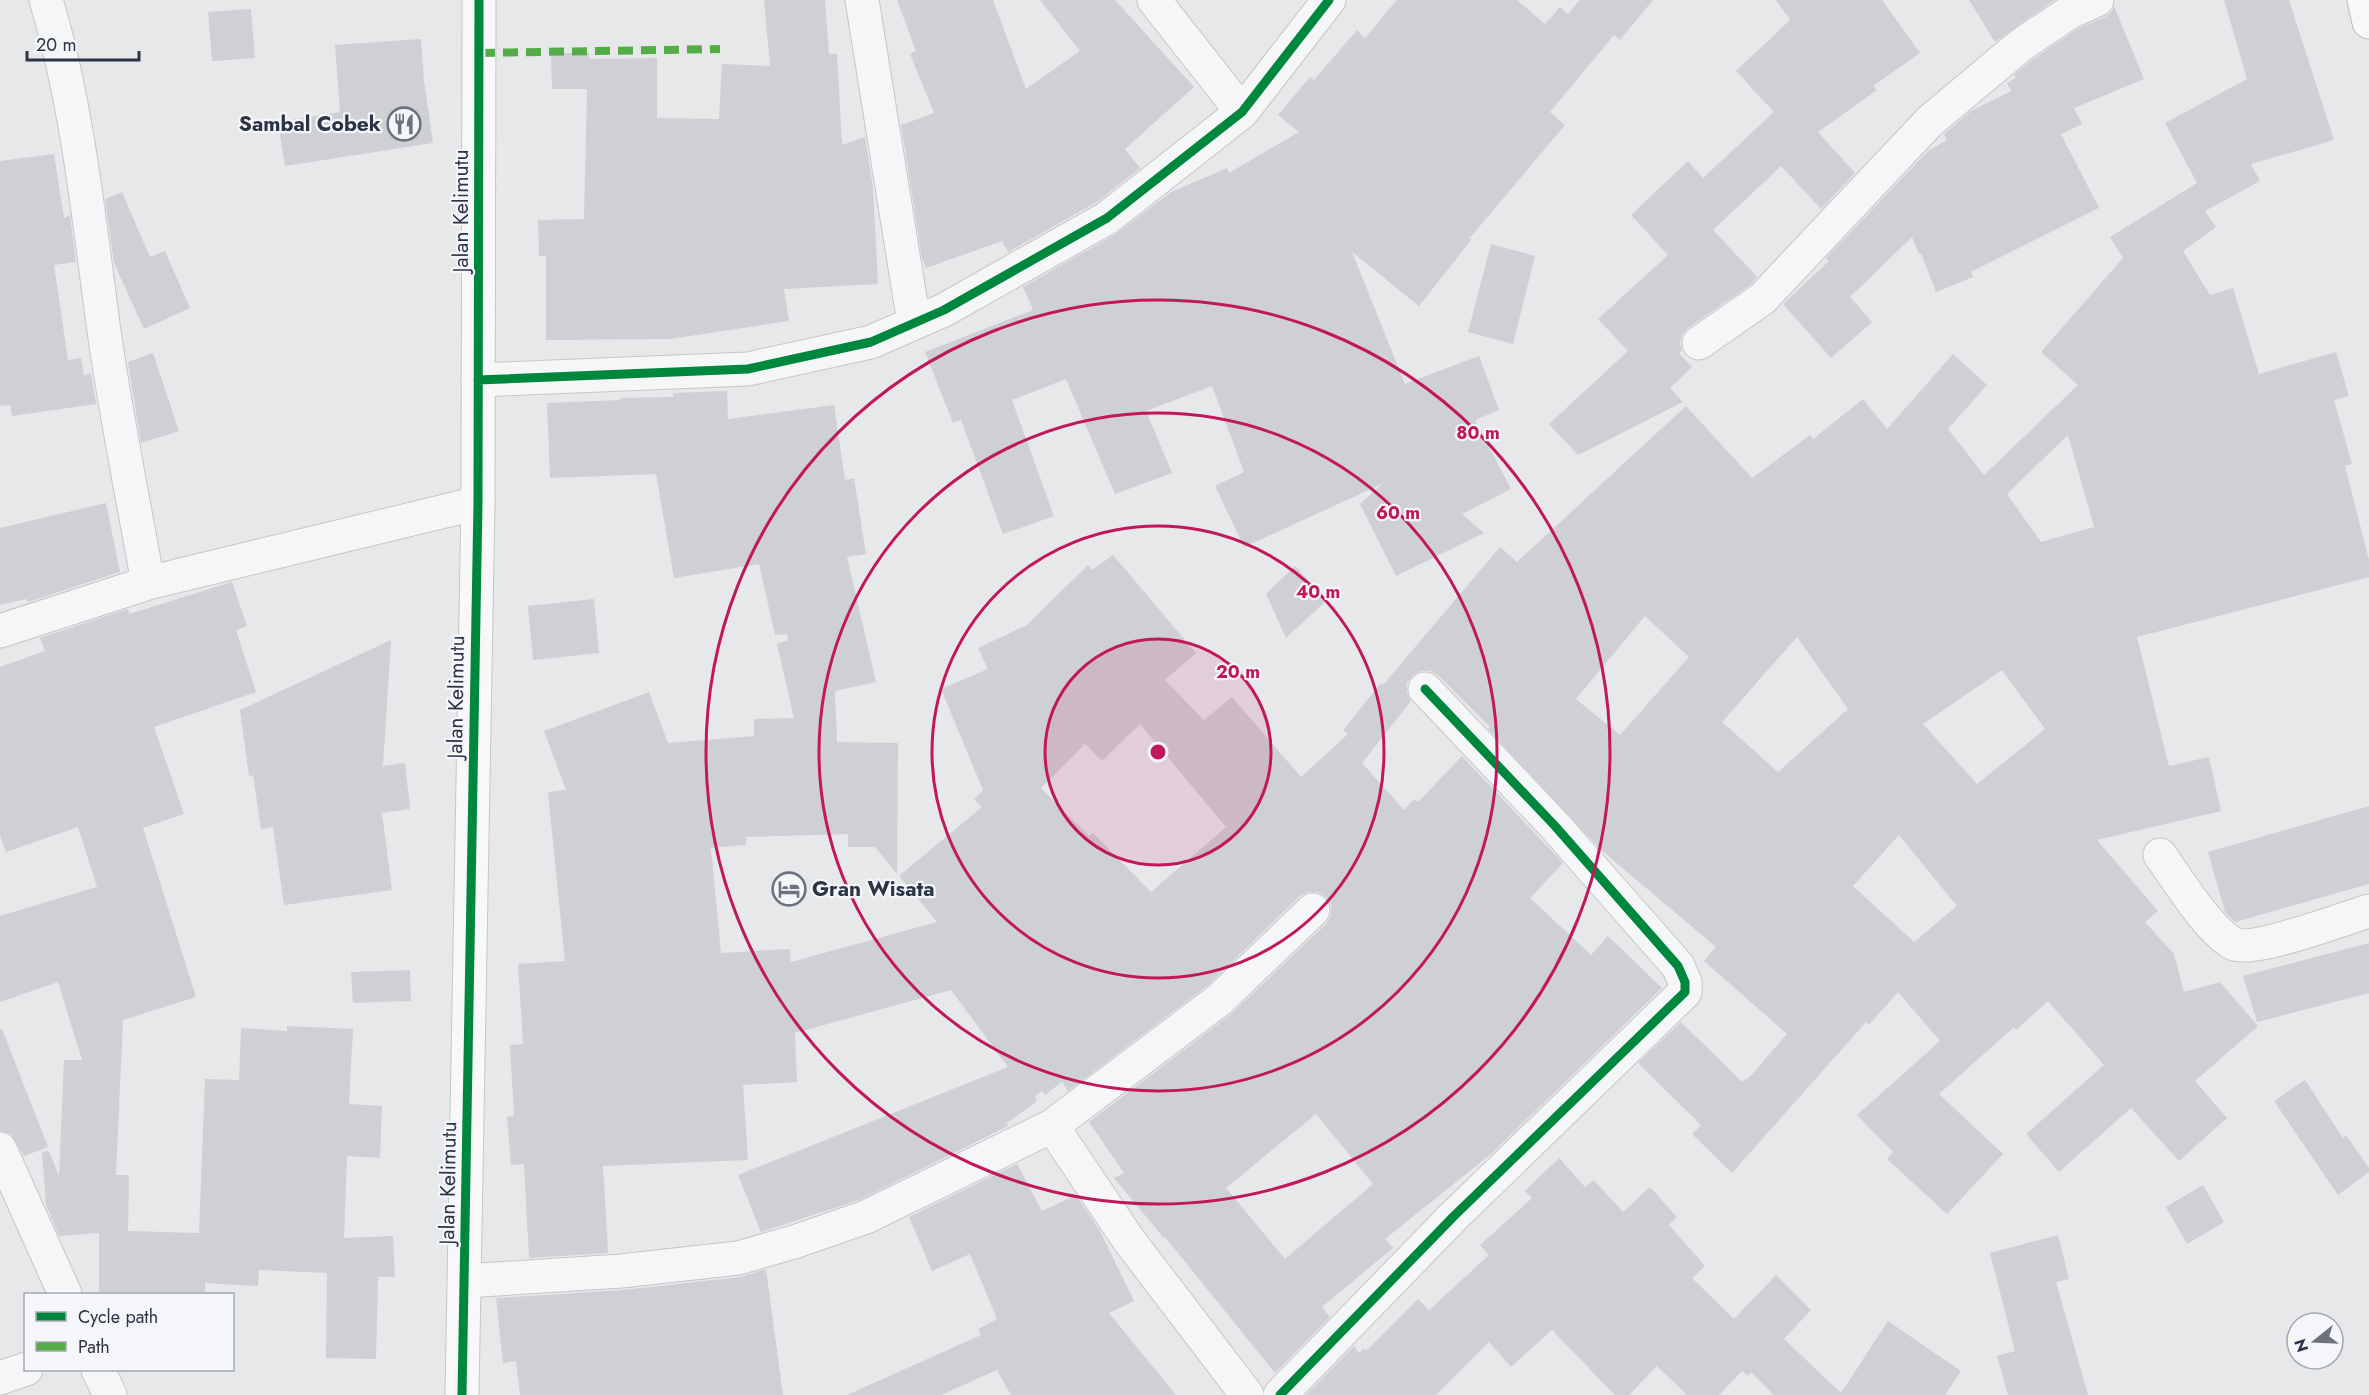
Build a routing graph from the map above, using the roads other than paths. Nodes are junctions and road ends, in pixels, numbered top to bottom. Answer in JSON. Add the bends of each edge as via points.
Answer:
{"nodes":[{"id":1,"x":46,"y":0,"type":"edge"},
{"id":2,"x":479,"y":0,"type":"edge"},
{"id":3,"x":862,"y":0,"type":"edge"},
{"id":4,"x":1154,"y":0,"type":"edge"},
{"id":5,"x":1329,"y":0,"type":"edge"},
{"id":6,"x":2097,"y":0,"type":"edge"},
{"id":7,"x":2364,"y":0,"type":"edge"},
{"id":8,"x":2369,"y":22,"type":"edge"},
{"id":9,"x":1242,"y":112,"type":"junction"},
{"id":10,"x":914,"y":323,"type":"junction"},
{"id":11,"x":1699,"y":344,"type":"dead end"},
{"id":12,"x":478,"y":380,"type":"junction"},
{"id":13,"x":478,"y":503,"type":"junction"},
{"id":14,"x":148,"y":583,"type":"junction"},
{"id":15,"x":0,"y":632,"type":"edge"},
{"id":16,"x":1425,"y":689,"type":"dead end"},
{"id":17,"x":2160,"y":855,"type":"dead end"},
{"id":18,"x":1313,"y":910,"type":"dead end"},
{"id":19,"x":2369,"y":911,"type":"edge"},
{"id":20,"x":1052,"y":1126,"type":"junction"},
{"id":21,"x":0,"y":1149,"type":"edge"},
{"id":22,"x":465,"y":1281,"type":"junction"},
{"id":23,"x":65,"y":1293,"type":"edge"},
{"id":24,"x":24,"y":1370,"type":"edge"},
{"id":25,"x":98,"y":1371,"type":"edge"},
{"id":26,"x":0,"y":1378,"type":"edge"},
{"id":27,"x":110,"y":1395,"type":"edge"},
{"id":28,"x":462,"y":1395,"type":"edge"},
{"id":29,"x":1247,"y":1395,"type":"edge"},
{"id":30,"x":1280,"y":1395,"type":"edge"}],
"edges":[{"from":1,"to":14,"type":"street","via":[[81,164],[112,385]]},
{"from":2,"to":12,"type":"main road","name":"Jalan Kelimutu"},
{"from":3,"to":10,"type":"street"},
{"from":4,"to":9,"type":"street"},
{"from":5,"to":9,"type":"street"},
{"from":6,"to":11,"type":"street","via":[[2070,12],[2021,45],[1930,121],[1762,299]]},
{"from":7,"to":8,"type":"main road"},
{"from":9,"to":10,"type":"street","via":[[1107,218]]},
{"from":10,"to":12,"type":"street","via":[[871,342],[748,369]]},
{"from":12,"to":13,"type":"main road","name":"Jalan Kelimutu"},
{"from":13,"to":14,"type":"street"},
{"from":13,"to":22,"type":"main road","name":"Jalan Kelimutu"},
{"from":14,"to":15,"type":"street"},
{"from":16,"to":30,"type":"street","via":[[1555,826],[1678,966],[1685,992],[1454,1216]]},
{"from":17,"to":19,"type":"street","via":[[2217,932],[2235,944],[2257,945]]},
{"from":18,"to":20,"type":"street","via":[[1219,1000]]},
{"from":20,"to":22,"type":"street","via":[[866,1217],[738,1258],[621,1271]]},
{"from":20,"to":29,"type":"street","via":[[1128,1239]]},
{"from":21,"to":23,"type":"street"},
{"from":22,"to":28,"type":"main road","name":"Jalan Kelimutu"},
{"from":24,"to":26,"type":"street"},
{"from":25,"to":27,"type":"street"}]}
